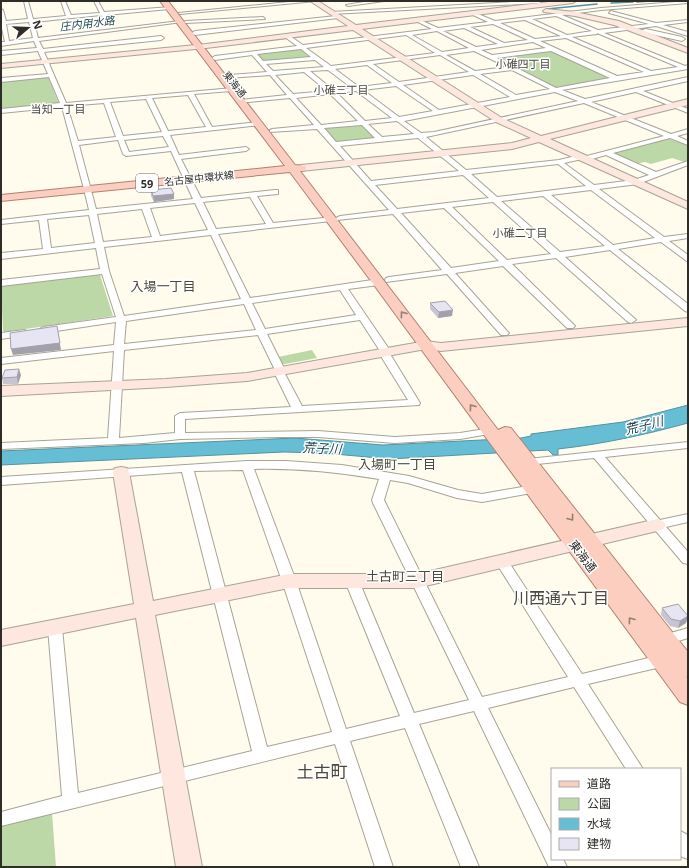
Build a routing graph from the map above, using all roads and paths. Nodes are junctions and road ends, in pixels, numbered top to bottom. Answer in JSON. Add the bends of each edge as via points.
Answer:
{"nodes":[{"id":1,"x":26,"y":1,"type":"edge"},
{"id":2,"x":63,"y":1,"type":"edge"},
{"id":3,"x":96,"y":1,"type":"edge"},
{"id":4,"x":164,"y":1,"type":"edge"},
{"id":5,"x":243,"y":1,"type":"edge"},
{"id":6,"x":313,"y":1,"type":"edge"},
{"id":7,"x":382,"y":1,"type":"edge"},
{"id":8,"x":469,"y":1,"type":"edge"},
{"id":9,"x":561,"y":1,"type":"edge"},
{"id":10,"x":573,"y":1,"type":"edge"},
{"id":11,"x":654,"y":1,"type":"edge"},
{"id":12,"x":447,"y":2,"type":"edge"},
{"id":13,"x":539,"y":2,"type":"edge"},
{"id":14,"x":688,"y":2,"type":"edge"},
{"id":15,"x":277,"y":3,"type":"edge"},
{"id":16,"x":515,"y":4,"type":"edge"},
{"id":17,"x":170,"y":5,"type":"edge"},
{"id":18,"x":212,"y":5,"type":"dead end"},
{"id":19,"x":499,"y":5,"type":"junction"},
{"id":20,"x":662,"y":5,"type":"junction"},
{"id":21,"x":132,"y":6,"type":"dead end"},
{"id":22,"x":248,"y":7,"type":"junction"},
{"id":23,"x":461,"y":7,"type":"junction"},
{"id":24,"x":285,"y":8,"type":"dead end"},
{"id":25,"x":424,"y":9,"type":"junction"},
{"id":26,"x":601,"y":9,"type":"junction"},
{"id":27,"x":1,"y":10,"type":"edge"},
{"id":28,"x":216,"y":10,"type":"junction"},
{"id":29,"x":135,"y":11,"type":"junction"},
{"id":30,"x":398,"y":11,"type":"junction"},
{"id":31,"x":358,"y":12,"type":"junction"},
{"id":32,"x":472,"y":13,"type":"junction"},
{"id":33,"x":569,"y":13,"type":"junction"},
{"id":34,"x":103,"y":14,"type":"junction"},
{"id":35,"x":333,"y":14,"type":"junction"},
{"id":36,"x":556,"y":15,"type":"junction"},
{"id":37,"x":296,"y":16,"type":"dead end"},
{"id":38,"x":69,"y":17,"type":"junction"},
{"id":39,"x":262,"y":17,"type":"junction"},
{"id":40,"x":182,"y":19,"type":"junction"},
{"id":41,"x":527,"y":19,"type":"junction"},
{"id":42,"x":303,"y":20,"type":"junction"},
{"id":43,"x":416,"y":20,"type":"junction"},
{"id":44,"x":32,"y":21,"type":"junction"},
{"id":45,"x":688,"y":22,"type":"edge"},
{"id":46,"x":2,"y":23,"type":"edge"},
{"id":47,"x":494,"y":23,"type":"junction"},
{"id":48,"x":272,"y":24,"type":"junction"},
{"id":49,"x":658,"y":24,"type":"junction"},
{"id":50,"x":465,"y":26,"type":"junction"},
{"id":51,"x":352,"y":27,"type":"junction"},
{"id":52,"x":628,"y":28,"type":"junction"},
{"id":53,"x":111,"y":29,"type":"junction"},
{"id":54,"x":437,"y":30,"type":"junction"},
{"id":55,"x":156,"y":31,"type":"junction"},
{"id":56,"x":597,"y":32,"type":"junction"},
{"id":57,"x":639,"y":32,"type":"junction"},
{"id":58,"x":688,"y":32,"type":"edge"},
{"id":59,"x":195,"y":33,"type":"junction"},
{"id":60,"x":75,"y":34,"type":"junction"},
{"id":61,"x":407,"y":34,"type":"junction"},
{"id":62,"x":287,"y":35,"type":"junction"},
{"id":63,"x":567,"y":36,"type":"junction"},
{"id":64,"x":36,"y":38,"type":"junction"},
{"id":65,"x":370,"y":39,"type":"junction"},
{"id":66,"x":688,"y":40,"type":"edge"},
{"id":67,"x":533,"y":41,"type":"junction"},
{"id":68,"x":3,"y":42,"type":"edge"},
{"id":69,"x":118,"y":42,"type":"junction"},
{"id":70,"x":504,"y":45,"type":"junction"},
{"id":71,"x":80,"y":46,"type":"junction"},
{"id":72,"x":202,"y":46,"type":"junction"},
{"id":73,"x":302,"y":47,"type":"junction"},
{"id":74,"x":168,"y":48,"type":"junction"},
{"id":75,"x":474,"y":49,"type":"junction"},
{"id":76,"x":552,"y":49,"type":"junction"},
{"id":77,"x":41,"y":50,"type":"junction"},
{"id":78,"x":688,"y":51,"type":"edge"},
{"id":79,"x":123,"y":52,"type":"junction"},
{"id":80,"x":1,"y":53,"type":"edge"},
{"id":81,"x":253,"y":53,"type":"junction"},
{"id":82,"x":441,"y":53,"type":"junction"},
{"id":83,"x":492,"y":57,"type":"junction"},
{"id":84,"x":215,"y":58,"type":"junction"},
{"id":85,"x":316,"y":58,"type":"junction"},
{"id":86,"x":402,"y":59,"type":"junction"},
{"id":87,"x":46,"y":61,"type":"junction"},
{"id":88,"x":262,"y":63,"type":"junction"},
{"id":89,"x":368,"y":63,"type":"junction"},
{"id":90,"x":1,"y":65,"type":"edge"},
{"id":91,"x":686,"y":67,"type":"edge"},
{"id":92,"x":330,"y":68,"type":"junction"},
{"id":93,"x":512,"y":68,"type":"junction"},
{"id":94,"x":304,"y":70,"type":"junction"},
{"id":95,"x":669,"y":70,"type":"junction"},
{"id":96,"x":271,"y":73,"type":"junction"},
{"id":97,"x":474,"y":73,"type":"junction"},
{"id":98,"x":651,"y":73,"type":"junction"},
{"id":99,"x":52,"y":75,"type":"junction"},
{"id":100,"x":230,"y":78,"type":"junction"},
{"id":101,"x":617,"y":78,"type":"junction"},
{"id":102,"x":688,"y":78,"type":"edge"},
{"id":103,"x":435,"y":79,"type":"junction"},
{"id":104,"x":1,"y":80,"type":"edge"},
{"id":105,"x":623,"y":82,"type":"dead end"},
{"id":106,"x":397,"y":84,"type":"junction"},
{"id":107,"x":630,"y":86,"type":"dead end"},
{"id":108,"x":231,"y":89,"type":"junction"},
{"id":109,"x":358,"y":89,"type":"junction"},
{"id":110,"x":556,"y":90,"type":"junction"},
{"id":111,"x":636,"y":90,"type":"junction"},
{"id":112,"x":332,"y":92,"type":"junction"},
{"id":113,"x":190,"y":93,"type":"junction"},
{"id":114,"x":292,"y":96,"type":"junction"},
{"id":115,"x":148,"y":97,"type":"junction"},
{"id":116,"x":516,"y":97,"type":"junction"},
{"id":117,"x":106,"y":101,"type":"junction"},
{"id":118,"x":245,"y":101,"type":"junction"},
{"id":119,"x":584,"y":102,"type":"junction"},
{"id":120,"x":688,"y":102,"type":"edge"},
{"id":121,"x":64,"y":105,"type":"junction"},
{"id":122,"x":475,"y":105,"type":"junction"},
{"id":123,"x":675,"y":106,"type":"junction"},
{"id":124,"x":1,"y":111,"type":"edge"},
{"id":125,"x":688,"y":111,"type":"edge"},
{"id":126,"x":438,"y":112,"type":"junction"},
{"id":127,"x":624,"y":118,"type":"junction"},
{"id":128,"x":398,"y":119,"type":"junction"},
{"id":129,"x":499,"y":120,"type":"junction"},
{"id":130,"x":362,"y":122,"type":"junction"},
{"id":131,"x":258,"y":124,"type":"junction"},
{"id":132,"x":319,"y":127,"type":"junction"},
{"id":133,"x":210,"y":129,"type":"junction"},
{"id":134,"x":272,"y":131,"type":"junction"},
{"id":135,"x":688,"y":131,"type":"edge"},
{"id":136,"x":166,"y":133,"type":"junction"},
{"id":137,"x":420,"y":136,"type":"junction"},
{"id":138,"x":670,"y":136,"type":"junction"},
{"id":139,"x":120,"y":138,"type":"junction"},
{"id":140,"x":380,"y":139,"type":"junction"},
{"id":141,"x":543,"y":140,"type":"junction"},
{"id":142,"x":74,"y":143,"type":"junction"},
{"id":143,"x":688,"y":143,"type":"edge"},
{"id":144,"x":335,"y":144,"type":"junction"},
{"id":145,"x":173,"y":148,"type":"junction"},
{"id":146,"x":246,"y":149,"type":"dead end"},
{"id":147,"x":443,"y":153,"type":"junction"},
{"id":148,"x":607,"y":153,"type":"junction"},
{"id":149,"x":177,"y":156,"type":"junction"},
{"id":150,"x":582,"y":158,"type":"junction"},
{"id":151,"x":559,"y":162,"type":"junction"},
{"id":152,"x":351,"y":163,"type":"junction"},
{"id":153,"x":688,"y":163,"type":"edge"},
{"id":154,"x":680,"y":167,"type":"junction"},
{"id":155,"x":297,"y":168,"type":"junction"},
{"id":156,"x":688,"y":171,"type":"edge"},
{"id":157,"x":465,"y":172,"type":"junction"},
{"id":158,"x":656,"y":175,"type":"junction"},
{"id":159,"x":187,"y":179,"type":"junction"},
{"id":160,"x":635,"y":182,"type":"junction"},
{"id":161,"x":369,"y":183,"type":"junction"},
{"id":162,"x":591,"y":187,"type":"junction"},
{"id":163,"x":88,"y":189,"type":"junction"},
{"id":164,"x":275,"y":192,"type":"dead end"},
{"id":165,"x":544,"y":193,"type":"junction"},
{"id":166,"x":252,"y":194,"type":"junction"},
{"id":167,"x":1,"y":198,"type":"edge"},
{"id":168,"x":495,"y":199,"type":"junction"},
{"id":169,"x":197,"y":200,"type":"junction"},
{"id":170,"x":446,"y":205,"type":"junction"},
{"id":171,"x":145,"y":206,"type":"junction"},
{"id":172,"x":688,"y":206,"type":"edge"},
{"id":173,"x":92,"y":211,"type":"junction"},
{"id":174,"x":395,"y":211,"type":"junction"},
{"id":175,"x":44,"y":217,"type":"junction"},
{"id":176,"x":336,"y":218,"type":"junction"},
{"id":177,"x":1,"y":222,"type":"edge"},
{"id":178,"x":270,"y":226,"type":"junction"},
{"id":179,"x":213,"y":232,"type":"junction"},
{"id":180,"x":688,"y":236,"type":"edge"},
{"id":181,"x":157,"y":238,"type":"junction"},
{"id":182,"x":662,"y":240,"type":"junction"},
{"id":183,"x":99,"y":245,"type":"junction"},
{"id":184,"x":611,"y":247,"type":"junction"},
{"id":185,"x":47,"y":251,"type":"junction"},
{"id":186,"x":558,"y":255,"type":"junction"},
{"id":187,"x":1,"y":256,"type":"edge"},
{"id":188,"x":688,"y":259,"type":"edge"},
{"id":189,"x":505,"y":263,"type":"junction"},
{"id":190,"x":105,"y":271,"type":"junction"},
{"id":191,"x":449,"y":271,"type":"junction"},
{"id":192,"x":384,"y":281,"type":"junction"},
{"id":193,"x":1,"y":283,"type":"edge"},
{"id":194,"x":342,"y":287,"type":"junction"},
{"id":195,"x":247,"y":301,"type":"junction"},
{"id":196,"x":688,"y":309,"type":"edge"},
{"id":197,"x":688,"y":315,"type":"edge"},
{"id":198,"x":362,"y":317,"type":"junction"},
{"id":199,"x":121,"y":319,"type":"junction"},
{"id":200,"x":631,"y":320,"type":"junction"},
{"id":201,"x":688,"y":322,"type":"edge"},
{"id":202,"x":570,"y":326,"type":"junction"},
{"id":203,"x":262,"y":332,"type":"junction"},
{"id":204,"x":504,"y":333,"type":"junction"},
{"id":205,"x":1,"y":336,"type":"edge"},
{"id":206,"x":434,"y":344,"type":"junction"},
{"id":207,"x":119,"y":349,"type":"junction"},
{"id":208,"x":385,"y":352,"type":"junction"},
{"id":209,"x":1,"y":361,"type":"edge"},
{"id":210,"x":280,"y":372,"type":"junction"},
{"id":211,"x":116,"y":385,"type":"junction"},
{"id":212,"x":1,"y":391,"type":"edge"},
{"id":213,"x":298,"y":409,"type":"junction"},
{"id":214,"x":180,"y":436,"type":"junction"},
{"id":215,"x":113,"y":441,"type":"junction"},
{"id":216,"x":688,"y":445,"type":"edge"},
{"id":217,"x":1,"y":446,"type":"edge"},
{"id":218,"x":509,"y":446,"type":"junction"},
{"id":219,"x":596,"y":454,"type":"junction"},
{"id":220,"x":247,"y":465,"type":"junction"},
{"id":221,"x":187,"y":468,"type":"junction"},
{"id":222,"x":121,"y":472,"type":"junction"},
{"id":223,"x":385,"y":477,"type":"junction"},
{"id":224,"x":1,"y":481,"type":"edge"},
{"id":225,"x":533,"y":489,"type":"junction"},
{"id":226,"x":688,"y":518,"type":"edge"},
{"id":227,"x":657,"y":525,"type":"junction"},
{"id":228,"x":581,"y":542,"type":"junction"},
{"id":229,"x":688,"y":560,"type":"edge"},
{"id":230,"x":501,"y":561,"type":"junction"},
{"id":231,"x":289,"y":581,"type":"junction"},
{"id":232,"x":417,"y":581,"type":"junction"},
{"id":233,"x":352,"y":582,"type":"junction"},
{"id":234,"x":220,"y":595,"type":"junction"},
{"id":235,"x":145,"y":610,"type":"junction"},
{"id":236,"x":55,"y":628,"type":"junction"},
{"id":237,"x":688,"y":633,"type":"edge"},
{"id":238,"x":1,"y":638,"type":"edge"},
{"id":239,"x":658,"y":642,"type":"junction"},
{"id":240,"x":676,"y":662,"type":"edge"},
{"id":241,"x":578,"y":681,"type":"junction"},
{"id":242,"x":688,"y":696,"type":"edge"},
{"id":243,"x":479,"y":704,"type":"junction"},
{"id":244,"x":410,"y":720,"type":"junction"},
{"id":245,"x":341,"y":737,"type":"junction"},
{"id":246,"x":261,"y":756,"type":"junction"},
{"id":247,"x":634,"y":768,"type":"edge"},
{"id":248,"x":174,"y":776,"type":"junction"},
{"id":249,"x":71,"y":801,"type":"junction"},
{"id":250,"x":1,"y":819,"type":"edge"},
{"id":251,"x":681,"y":840,"type":"edge"},
{"id":252,"x":688,"y":851,"type":"edge"},
{"id":253,"x":551,"y":852,"type":"edge"},
{"id":254,"x":189,"y":867,"type":"edge"},
{"id":255,"x":384,"y":867,"type":"edge"},
{"id":256,"x":470,"y":867,"type":"edge"}],
"edges":[{"from":1,"to":44,"type":"street"},
{"from":2,"to":38,"type":"street"},
{"from":3,"to":34,"type":"street"},
{"from":4,"to":17,"type":"main road","name":"東海通"},
{"from":5,"to":22,"type":"street"},
{"from":6,"to":15,"type":"street"},
{"from":6,"to":35,"type":"street"},
{"from":7,"to":30,"type":"street"},
{"from":7,"to":31,"type":"street","via":[[346,4]]},
{"from":8,"to":19,"type":"street"},
{"from":9,"to":13,"type":"street"},
{"from":10,"to":16,"type":"street"},
{"from":11,"to":20,"type":"street"},
{"from":12,"to":23,"type":"street"},
{"from":12,"to":25,"type":"street","via":[[418,6]]},
{"from":13,"to":16,"type":"street"},
{"from":14,"to":20,"type":"street"},
{"from":15,"to":22,"type":"street"},
{"from":15,"to":24,"type":"street"},
{"from":16,"to":19,"type":"street"},
{"from":16,"to":32,"type":"street"},
{"from":16,"to":33,"type":"street"},
{"from":17,"to":29,"type":"street"},
{"from":17,"to":40,"type":"main road","name":"東海通"},
{"from":18,"to":28,"type":"street"},
{"from":19,"to":23,"type":"street"},
{"from":20,"to":26,"type":"street"},
{"from":21,"to":29,"type":"street"},
{"from":22,"to":28,"type":"street"},
{"from":22,"to":39,"type":"street"},
{"from":23,"to":25,"type":"street"},
{"from":23,"to":32,"type":"street"},
{"from":25,"to":30,"type":"street"},
{"from":26,"to":33,"type":"street"},
{"from":26,"to":49,"type":"street"},
{"from":27,"to":46,"type":"street"},
{"from":28,"to":40,"type":"street"},
{"from":29,"to":34,"type":"street"},
{"from":30,"to":31,"type":"street"},
{"from":30,"to":35,"type":"street"},
{"from":30,"to":43,"type":"street"},
{"from":31,"to":35,"type":"street"},
{"from":32,"to":43,"type":"street"},
{"from":32,"to":47,"type":"street"},
{"from":33,"to":36,"type":"street"},
{"from":33,"to":52,"type":"street"},
{"from":34,"to":38,"type":"street"},
{"from":34,"to":53,"type":"street"},
{"from":35,"to":42,"type":"street"},
{"from":35,"to":51,"type":"street"},
{"from":36,"to":41,"type":"street"},
{"from":36,"to":56,"type":"street"},
{"from":37,"to":42,"type":"street"},
{"from":38,"to":44,"type":"street"},
{"from":39,"to":40,"type":"street"},
{"from":39,"to":48,"type":"street"},
{"from":40,"to":53,"type":"street"},
{"from":40,"to":55,"type":"street"},
{"from":40,"to":59,"type":"main road","name":"東海通"},
{"from":40,"to":72,"type":"main road","name":"東海通"},
{"from":41,"to":47,"type":"street"},
{"from":41,"to":63,"type":"street"},
{"from":42,"to":48,"type":"street"},
{"from":43,"to":51,"type":"street"},
{"from":43,"to":54,"type":"street"},
{"from":44,"to":46,"type":"street"},
{"from":44,"to":64,"type":"street"},
{"from":45,"to":49,"type":"street"},
{"from":46,"to":68,"type":"street"},
{"from":47,"to":50,"type":"street"},
{"from":47,"to":67,"type":"street"},
{"from":48,"to":59,"type":"street"},
{"from":48,"to":62,"type":"street"},
{"from":49,"to":52,"type":"street"},
{"from":49,"to":58,"type":"street","via":[[680,32]]},
{"from":50,"to":54,"type":"street"},
{"from":50,"to":70,"type":"street"},
{"from":51,"to":62,"type":"street"},
{"from":51,"to":65,"type":"street"},
{"from":52,"to":56,"type":"street"},
{"from":52,"to":57,"type":"street"},
{"from":53,"to":55,"type":"street"},
{"from":53,"to":60,"type":"street"},
{"from":53,"to":64,"type":"street"},
{"from":53,"to":69,"type":"street"},
{"from":54,"to":61,"type":"street"},
{"from":54,"to":75,"type":"street"},
{"from":55,"to":69,"type":"street"},
{"from":55,"to":74,"type":"street"},
{"from":56,"to":63,"type":"street"},
{"from":56,"to":91,"type":"street"},
{"from":57,"to":66,"type":"street","via":[[646,31]]},
{"from":57,"to":78,"type":"street"},
{"from":59,"to":72,"type":"main road","name":"東海通"},
{"from":60,"to":64,"type":"street"},
{"from":60,"to":71,"type":"street"},
{"from":61,"to":65,"type":"street"},
{"from":61,"to":82,"type":"street"},
{"from":62,"to":72,"type":"street"},
{"from":62,"to":73,"type":"street"},
{"from":63,"to":67,"type":"street"},
{"from":63,"to":98,"type":"street"},
{"from":64,"to":68,"type":"street"},
{"from":64,"to":77,"type":"street"},
{"from":65,"to":73,"type":"street"},
{"from":65,"to":86,"type":"street"},
{"from":67,"to":70,"type":"street"},
{"from":67,"to":76,"type":"street"},
{"from":69,"to":71,"type":"street"},
{"from":69,"to":79,"type":"street"},
{"from":70,"to":75,"type":"street"},
{"from":71,"to":77,"type":"street"},
{"from":72,"to":74,"type":"street"},
{"from":72,"to":84,"type":"main road","name":"東海通"},
{"from":72,"to":87,"type":"street"},
{"from":72,"to":108,"type":"main road","name":"東海通"},
{"from":73,"to":81,"type":"street"},
{"from":73,"to":85,"type":"street"},
{"from":74,"to":79,"type":"street"},
{"from":75,"to":82,"type":"street"},
{"from":75,"to":83,"type":"street"},
{"from":76,"to":83,"type":"street"},
{"from":76,"to":101,"type":"street"},
{"from":77,"to":80,"type":"street"},
{"from":77,"to":87,"type":"street"},
{"from":79,"to":87,"type":"street"},
{"from":81,"to":84,"type":"street"},
{"from":81,"to":88,"type":"street"},
{"from":82,"to":86,"type":"street"},
{"from":82,"to":97,"type":"street"},
{"from":83,"to":93,"type":"street"},
{"from":84,"to":100,"type":"main road","name":"東海通"},
{"from":85,"to":88,"type":"street"},
{"from":85,"to":92,"type":"street"},
{"from":86,"to":89,"type":"street"},
{"from":86,"to":103,"type":"street"},
{"from":87,"to":90,"type":"street"},
{"from":87,"to":99,"type":"street"},
{"from":88,"to":96,"type":"street"},
{"from":89,"to":92,"type":"street"},
{"from":89,"to":106,"type":"street"},
{"from":91,"to":95,"type":"street"},
{"from":92,"to":94,"type":"street"},
{"from":92,"to":109,"type":"street"},
{"from":93,"to":97,"type":"street"},
{"from":93,"to":110,"type":"street"},
{"from":94,"to":96,"type":"street"},
{"from":94,"to":112,"type":"street"},
{"from":95,"to":98,"type":"street"},
{"from":95,"to":102,"type":"street"},
{"from":96,"to":100,"type":"street"},
{"from":96,"to":114,"type":"street"},
{"from":97,"to":103,"type":"street"},
{"from":97,"to":116,"type":"street"},
{"from":98,"to":101,"type":"street"},
{"from":99,"to":104,"type":"street"},
{"from":99,"to":121,"type":"street"},
{"from":100,"to":118,"type":"main road","name":"東海通"},
{"from":101,"to":105,"type":"street"},
{"from":101,"to":110,"type":"street"},
{"from":102,"to":111,"type":"street"},
{"from":103,"to":106,"type":"street"},
{"from":103,"to":122,"type":"street"},
{"from":106,"to":109,"type":"street"},
{"from":106,"to":126,"type":"street"},
{"from":107,"to":111,"type":"street"},
{"from":108,"to":113,"type":"street"},
{"from":108,"to":118,"type":"main road","name":"東海通"},
{"from":109,"to":112,"type":"street"},
{"from":109,"to":128,"type":"street"},
{"from":110,"to":116,"type":"street"},
{"from":110,"to":119,"type":"street"},
{"from":111,"to":119,"type":"street"},
{"from":111,"to":123,"type":"street"},
{"from":112,"to":114,"type":"street"},
{"from":112,"to":130,"type":"street"},
{"from":113,"to":115,"type":"street"},
{"from":113,"to":133,"type":"street"},
{"from":114,"to":118,"type":"street"},
{"from":114,"to":132,"type":"street"},
{"from":115,"to":117,"type":"street"},
{"from":115,"to":136,"type":"street"},
{"from":116,"to":122,"type":"street"},
{"from":117,"to":121,"type":"street"},
{"from":117,"to":139,"type":"street"},
{"from":118,"to":131,"type":"main road","name":"東海通"},
{"from":118,"to":134,"type":"main road","name":"東海通"},
{"from":119,"to":127,"type":"street"},
{"from":119,"to":129,"type":"street"},
{"from":120,"to":123,"type":"street"},
{"from":121,"to":124,"type":"street"},
{"from":121,"to":142,"type":"street"},
{"from":122,"to":126,"type":"street"},
{"from":122,"to":129,"type":"street"},
{"from":123,"to":125,"type":"street"},
{"from":123,"to":127,"type":"street"},
{"from":126,"to":128,"type":"street"},
{"from":127,"to":138,"type":"street"},
{"from":127,"to":141,"type":"street"},
{"from":128,"to":130,"type":"street"},
{"from":128,"to":137,"type":"street"},
{"from":129,"to":137,"type":"street"},
{"from":129,"to":141,"type":"street"},
{"from":130,"to":132,"type":"street"},
{"from":130,"to":140,"type":"street"},
{"from":131,"to":133,"type":"street"},
{"from":131,"to":155,"type":"main road","name":"東海通"},
{"from":132,"to":134,"type":"street"},
{"from":132,"to":144,"type":"street"},
{"from":133,"to":136,"type":"street"},
{"from":134,"to":155,"type":"main road","name":"東海通"},
{"from":135,"to":138,"type":"street"},
{"from":136,"to":139,"type":"street"},
{"from":136,"to":145,"type":"street"},
{"from":137,"to":140,"type":"street"},
{"from":137,"to":147,"type":"street"},
{"from":138,"to":143,"type":"street"},
{"from":138,"to":148,"type":"street"},
{"from":139,"to":142,"type":"street"},
{"from":139,"to":145,"type":"street","via":[[126,154]]},
{"from":140,"to":144,"type":"street"},
{"from":141,"to":147,"type":"street"},
{"from":141,"to":150,"type":"street"},
{"from":142,"to":163,"type":"street"},
{"from":144,"to":152,"type":"street"},
{"from":145,"to":149,"type":"street"},
{"from":146,"to":149,"type":"street"},
{"from":147,"to":152,"type":"street"},
{"from":147,"to":157,"type":"street"},
{"from":148,"to":150,"type":"street"},
{"from":148,"to":158,"type":"street"},
{"from":149,"to":159,"type":"street"},
{"from":150,"to":151,"type":"street"},
{"from":150,"to":160,"type":"street"},
{"from":151,"to":157,"type":"street"},
{"from":151,"to":162,"type":"street"},
{"from":152,"to":155,"type":"street"},
{"from":152,"to":161,"type":"street"},
{"from":153,"to":154,"type":"street"},
{"from":154,"to":156,"type":"street"},
{"from":154,"to":158,"type":"street"},
{"from":155,"to":159,"type":"main road","name":"名古屋中環状線","number":"59"},
{"from":155,"to":176,"type":"main road"},
{"from":157,"to":161,"type":"street"},
{"from":157,"to":168,"type":"street"},
{"from":158,"to":160,"type":"street"},
{"from":159,"to":163,"type":"main road","name":"名古屋中環状線","number":"59"},
{"from":159,"to":169,"type":"street"},
{"from":160,"to":162,"type":"street"},
{"from":160,"to":172,"type":"street"},
{"from":161,"to":174,"type":"street"},
{"from":162,"to":165,"type":"street"},
{"from":162,"to":182,"type":"street"},
{"from":163,"to":167,"type":"main road","name":"名古屋中環状線","number":"59"},
{"from":163,"to":173,"type":"street"},
{"from":164,"to":166,"type":"street"},
{"from":165,"to":168,"type":"street"},
{"from":165,"to":184,"type":"street"},
{"from":166,"to":169,"type":"street"},
{"from":166,"to":178,"type":"street"},
{"from":168,"to":170,"type":"street"},
{"from":168,"to":186,"type":"street"},
{"from":169,"to":171,"type":"street"},
{"from":169,"to":179,"type":"street"},
{"from":170,"to":174,"type":"street"},
{"from":170,"to":189,"type":"street"},
{"from":171,"to":173,"type":"street"},
{"from":171,"to":181,"type":"street"},
{"from":173,"to":175,"type":"street"},
{"from":173,"to":183,"type":"street"},
{"from":174,"to":176,"type":"street"},
{"from":174,"to":191,"type":"street"},
{"from":175,"to":177,"type":"street"},
{"from":175,"to":185,"type":"street"},
{"from":176,"to":178,"type":"street"},
{"from":176,"to":192,"type":"main road"},
{"from":178,"to":179,"type":"street"},
{"from":179,"to":181,"type":"street"},
{"from":179,"to":195,"type":"street"},
{"from":180,"to":182,"type":"street"},
{"from":181,"to":183,"type":"street"},
{"from":182,"to":184,"type":"street"},
{"from":182,"to":188,"type":"street"},
{"from":183,"to":185,"type":"street"},
{"from":183,"to":190,"type":"street"},
{"from":184,"to":186,"type":"street"},
{"from":184,"to":196,"type":"street"},
{"from":185,"to":187,"type":"street"},
{"from":186,"to":189,"type":"street"},
{"from":186,"to":200,"type":"street"},
{"from":189,"to":191,"type":"street"},
{"from":189,"to":202,"type":"street"},
{"from":190,"to":193,"type":"street"},
{"from":190,"to":199,"type":"street"},
{"from":191,"to":192,"type":"street"},
{"from":191,"to":204,"type":"street"},
{"from":192,"to":194,"type":"street"},
{"from":192,"to":206,"type":"main road"},
{"from":194,"to":195,"type":"street"},
{"from":194,"to":198,"type":"street"},
{"from":195,"to":199,"type":"street"},
{"from":195,"to":203,"type":"street"},
{"from":197,"to":200,"type":"street"},
{"from":198,"to":203,"type":"street"},
{"from":198,"to":208,"type":"street"},
{"from":199,"to":205,"type":"street"},
{"from":199,"to":207,"type":"street"},
{"from":200,"to":202,"type":"street"},
{"from":201,"to":206,"type":"street"},
{"from":202,"to":204,"type":"street"},
{"from":203,"to":207,"type":"street"},
{"from":203,"to":210,"type":"street"},
{"from":204,"to":206,"type":"street"},
{"from":206,"to":208,"type":"street"},
{"from":206,"to":218,"type":"main road"},
{"from":207,"to":209,"type":"street"},
{"from":207,"to":211,"type":"street"},
{"from":208,"to":210,"type":"street"},
{"from":208,"to":213,"type":"street","via":[[415,403]]},
{"from":210,"to":211,"type":"street","via":[[224,379]]},
{"from":210,"to":213,"type":"street"},
{"from":211,"to":212,"type":"street"},
{"from":211,"to":215,"type":"street"},
{"from":213,"to":214,"type":"street","via":[[180,416]]},
{"from":214,"to":215,"type":"street"},
{"from":214,"to":218,"type":"street","via":[[304,434],[395,440],[460,436]]},
{"from":215,"to":217,"type":"street"},
{"from":216,"to":219,"type":"street"},
{"from":218,"to":219,"type":"street"},
{"from":218,"to":225,"type":"main road","name":"東海通"},
{"from":218,"to":228,"type":"main road","name":"東海通","one_way":true},
{"from":219,"to":227,"type":"street"},
{"from":220,"to":221,"type":"street"},
{"from":220,"to":223,"type":"street","via":[[315,466]]},
{"from":220,"to":231,"type":"street"},
{"from":221,"to":222,"type":"street"},
{"from":221,"to":234,"type":"street"},
{"from":222,"to":224,"type":"street"},
{"from":222,"to":235,"type":"street"},
{"from":223,"to":225,"type":"street","via":[[409,480],[457,494],[482,498]]},
{"from":223,"to":232,"type":"street","via":[[378,500]]},
{"from":225,"to":228,"type":"main road","name":"東海通"},
{"from":226,"to":227,"type":"street"},
{"from":227,"to":228,"type":"street"},
{"from":227,"to":229,"type":"street"},
{"from":228,"to":230,"type":"street"},
{"from":228,"to":239,"type":"main road","name":"東海通"},
{"from":230,"to":232,"type":"street"},
{"from":230,"to":241,"type":"street"},
{"from":231,"to":233,"type":"street"},
{"from":231,"to":234,"type":"street"},
{"from":231,"to":245,"type":"street"},
{"from":232,"to":233,"type":"street"},
{"from":232,"to":243,"type":"street"},
{"from":233,"to":244,"type":"street"},
{"from":234,"to":235,"type":"street"},
{"from":234,"to":246,"type":"street"},
{"from":235,"to":236,"type":"street"},
{"from":235,"to":248,"type":"street"},
{"from":236,"to":238,"type":"street"},
{"from":236,"to":249,"type":"street"},
{"from":237,"to":239,"type":"street"},
{"from":239,"to":240,"type":"main road","name":"東海通"},
{"from":240,"to":241,"type":"street"},
{"from":240,"to":242,"type":"main road","name":"東海通"},
{"from":241,"to":243,"type":"street"},
{"from":241,"to":247,"type":"street"},
{"from":243,"to":244,"type":"street"},
{"from":243,"to":253,"type":"street"},
{"from":244,"to":245,"type":"street"},
{"from":244,"to":256,"type":"street"},
{"from":245,"to":246,"type":"street"},
{"from":245,"to":255,"type":"street"},
{"from":246,"to":248,"type":"street"},
{"from":248,"to":249,"type":"street"},
{"from":248,"to":254,"type":"street"},
{"from":249,"to":250,"type":"street"},
{"from":251,"to":252,"type":"street"}]}
